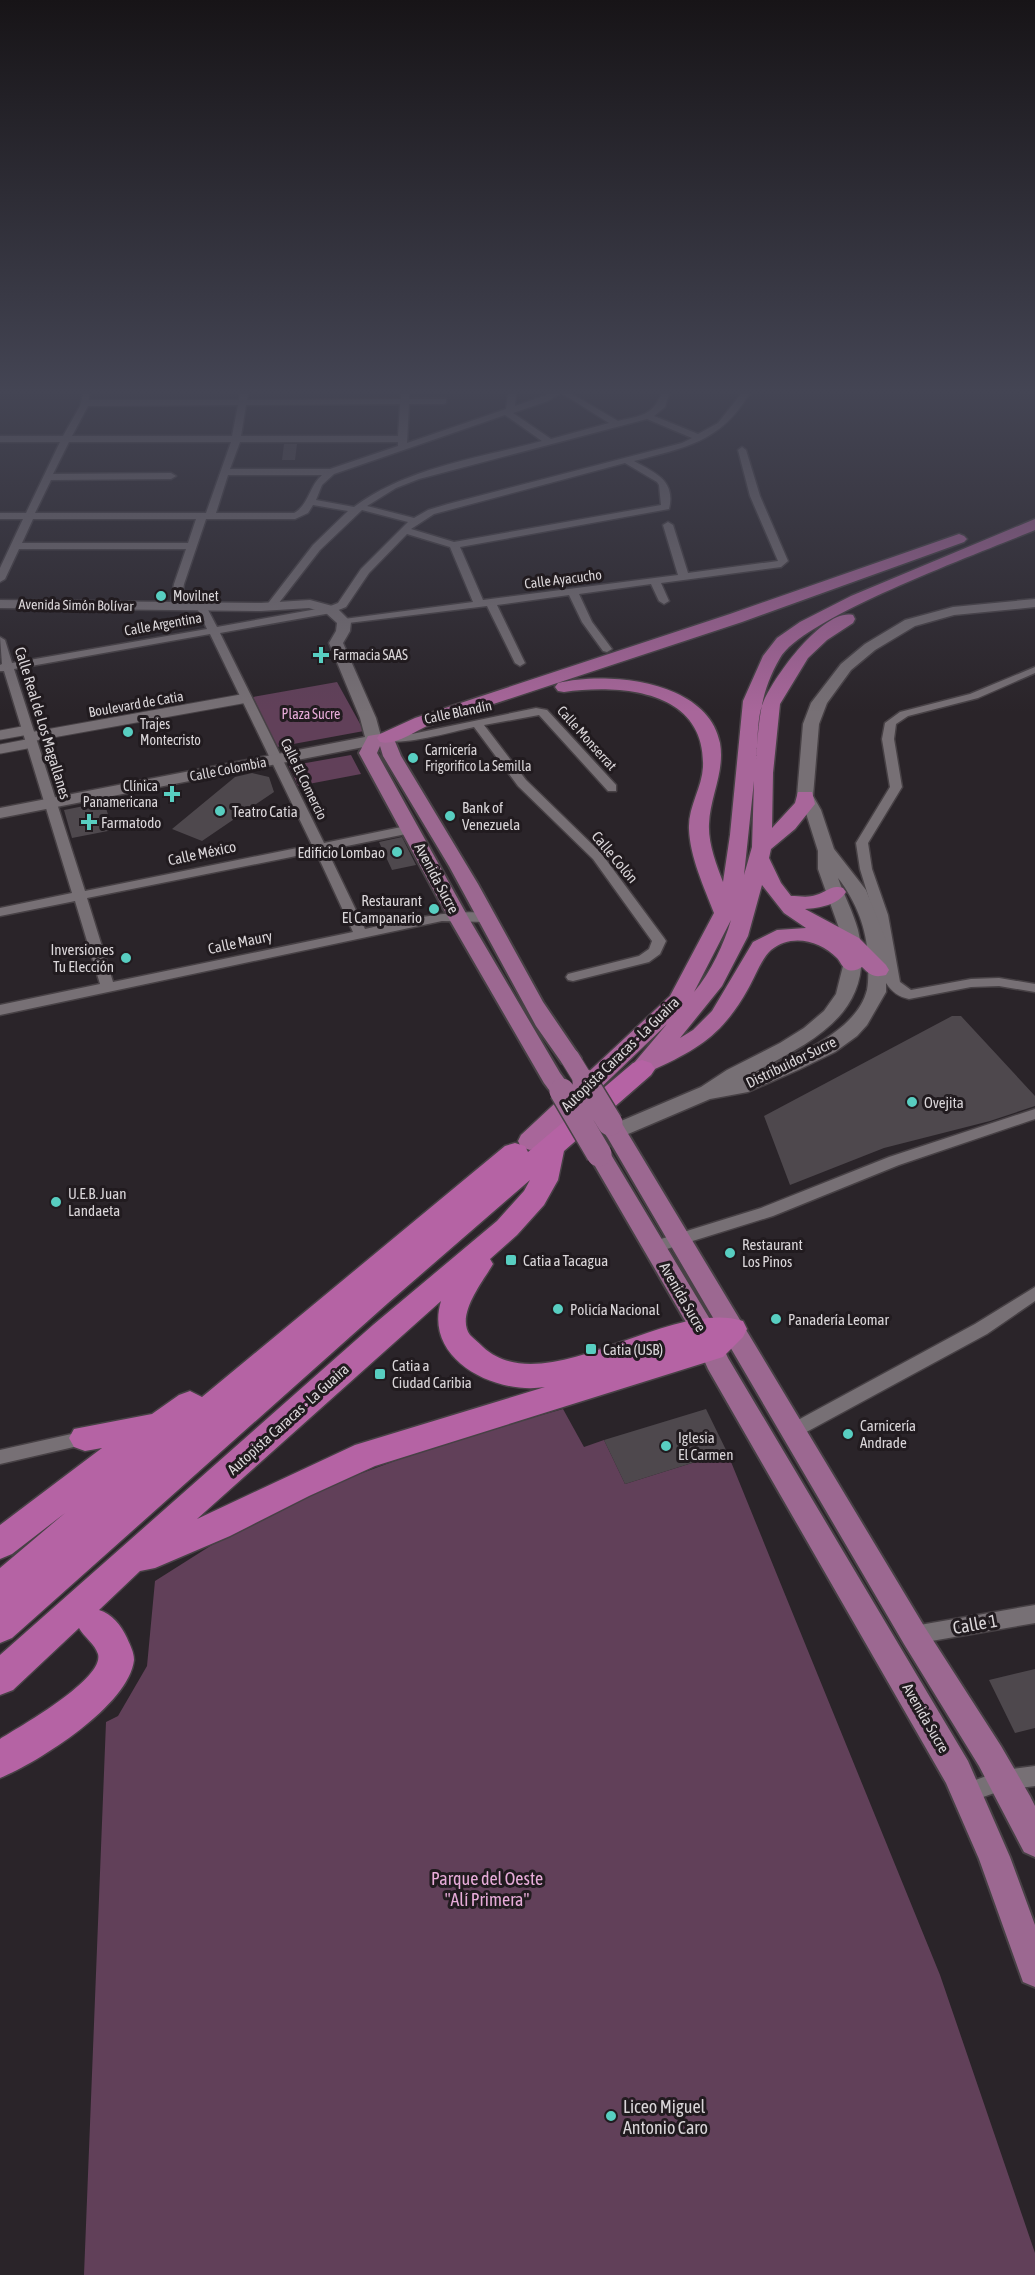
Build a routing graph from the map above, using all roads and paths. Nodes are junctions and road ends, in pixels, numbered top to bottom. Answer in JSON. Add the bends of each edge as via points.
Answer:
{"nodes":[{"id":1,"x":38,"y":500,"type":"edge"},
{"id":2,"x":213,"y":500,"type":"edge"},
{"id":3,"x":372,"y":500,"type":"edge"},
{"id":4,"x":473,"y":500,"type":"edge"},
{"id":5,"x":665,"y":500,"type":"edge"},
{"id":6,"x":757,"y":500,"type":"edge"},
{"id":7,"x":312,"y":502,"type":"joint"},
{"id":8,"x":359,"y":508,"type":"junction"},
{"id":9,"x":1035,"y":511,"type":"edge"},
{"id":10,"x":31,"y":515,"type":"junction"},
{"id":11,"x":0,"y":516,"type":"edge"},
{"id":12,"x":206,"y":516,"type":"junction"},
{"id":13,"x":415,"y":520,"type":"junction"},
{"id":14,"x":1035,"y":524,"type":"edge"},
{"id":15,"x":668,"y":525,"type":"dead end"},
{"id":16,"x":404,"y":530,"type":"junction"},
{"id":17,"x":1035,"y":539,"type":"edge"},
{"id":18,"x":454,"y":545,"type":"junction"},
{"id":19,"x":15,"y":546,"type":"junction"},
{"id":20,"x":191,"y":546,"type":"junction"},
{"id":21,"x":684,"y":578,"type":"junction"},
{"id":22,"x":0,"y":579,"type":"edge"},
{"id":23,"x":655,"y":582,"type":"junction"},
{"id":24,"x":573,"y":592,"type":"junction"},
{"id":25,"x":664,"y":601,"type":"dead end"},
{"id":26,"x":484,"y":602,"type":"junction"},
{"id":27,"x":1035,"y":603,"type":"edge"},
{"id":28,"x":0,"y":604,"type":"edge"},
{"id":29,"x":175,"y":606,"type":"junction"},
{"id":30,"x":201,"y":606,"type":"junction"},
{"id":31,"x":271,"y":606,"type":"junction"},
{"id":32,"x":331,"y":610,"type":"junction"},
{"id":33,"x":343,"y":626,"type":"junction"},
{"id":34,"x":213,"y":631,"type":"junction"},
{"id":35,"x":0,"y":640,"type":"edge"},
{"id":36,"x":607,"y":650,"type":"dead end"},
{"id":37,"x":520,"y":663,"type":"dead end"},
{"id":38,"x":4,"y":667,"type":"edge"},
{"id":39,"x":1033,"y":670,"type":"dead end"},
{"id":40,"x":247,"y":698,"type":"junction"},
{"id":41,"x":536,"y":711,"type":"joint"},
{"id":42,"x":477,"y":724,"type":"junction"},
{"id":43,"x":0,"y":735,"type":"edge"},
{"id":44,"x":30,"y":737,"type":"junction"},
{"id":45,"x":380,"y":739,"type":"junction"},
{"id":46,"x":0,"y":749,"type":"edge"},
{"id":47,"x":278,"y":759,"type":"junction"},
{"id":48,"x":612,"y":788,"type":"dead end"},
{"id":49,"x":805,"y":796,"type":"junction"},
{"id":50,"x":51,"y":803,"type":"junction"},
{"id":51,"x":0,"y":813,"type":"edge"},
{"id":52,"x":411,"y":829,"type":"junction"},
{"id":53,"x":320,"y":846,"type":"junction"},
{"id":54,"x":826,"y":850,"type":"junction"},
{"id":55,"x":761,"y":853,"type":"junction"},
{"id":56,"x":836,"y":892,"type":"junction"},
{"id":57,"x":80,"y":895,"type":"junction"},
{"id":58,"x":783,"y":901,"type":"junction"},
{"id":59,"x":0,"y":912,"type":"edge"},
{"id":60,"x":724,"y":913,"type":"junction"},
{"id":61,"x":458,"y":917,"type":"junction"},
{"id":62,"x":487,"y":918,"type":"junction"},
{"id":63,"x":362,"y":934,"type":"junction"},
{"id":64,"x":852,"y":954,"type":"junction"},
{"id":65,"x":878,"y":970,"type":"junction"},
{"id":66,"x":573,"y":977,"type":"dead end"},
{"id":67,"x":108,"y":987,"type":"junction"},
{"id":68,"x":1035,"y":988,"type":"edge"},
{"id":69,"x":0,"y":1010,"type":"edge"},
{"id":70,"x":642,"y":1069,"type":"junction"},
{"id":71,"x":706,"y":1093,"type":"junction"},
{"id":72,"x":1035,"y":1114,"type":"edge"},
{"id":73,"x":612,"y":1128,"type":"junction"},
{"id":74,"x":541,"y":1143,"type":"junction"},
{"id":75,"x":507,"y":1228,"type":"junction"},
{"id":76,"x":680,"y":1239,"type":"junction"},
{"id":77,"x":654,"y":1247,"type":"junction"},
{"id":78,"x":1035,"y":1293,"type":"edge"},
{"id":79,"x":715,"y":1335,"type":"junction"},
{"id":80,"x":253,"y":1372,"type":"junction"},
{"id":81,"x":163,"y":1424,"type":"junction"},
{"id":82,"x":793,"y":1431,"type":"junction"},
{"id":83,"x":85,"y":1438,"type":"junction"},
{"id":84,"x":0,"y":1457,"type":"edge"},
{"id":85,"x":99,"y":1468,"type":"junction"},
{"id":86,"x":168,"y":1480,"type":"junction"},
{"id":87,"x":0,"y":1544,"type":"edge"},
{"id":88,"x":112,"y":1576,"type":"junction"},
{"id":89,"x":0,"y":1589,"type":"edge"},
{"id":90,"x":1035,"y":1614,"type":"edge"},
{"id":91,"x":95,"y":1624,"type":"dead end"},
{"id":92,"x":0,"y":1627,"type":"edge"},
{"id":93,"x":914,"y":1635,"type":"junction"},
{"id":94,"x":0,"y":1678,"type":"edge"},
{"id":95,"x":0,"y":1760,"type":"edge"},
{"id":96,"x":1035,"y":1776,"type":"edge"},
{"id":97,"x":1003,"y":1780,"type":"junction"},
{"id":98,"x":966,"y":1793,"type":"junction"},
{"id":99,"x":1035,"y":1841,"type":"edge"},
{"id":100,"x":1035,"y":1970,"type":"edge"}],
"edges":[{"from":1,"to":10,"type":"street"},
{"from":2,"to":12,"type":"street"},
{"from":3,"to":8,"type":"street"},
{"from":4,"to":13,"type":"street"},
{"from":5,"to":18,"type":"street","via":[[666,507]]},
{"from":6,"to":21,"type":"street","name":"Calle Ayacucho","via":[[783,561],[775,566]]},
{"from":7,"to":8,"type":"street"},
{"from":7,"to":12,"type":"street","via":[[295,516]]},
{"from":8,"to":13,"type":"street"},
{"from":8,"to":31,"type":"street","via":[[317,546]]},
{"from":9,"to":45,"type":"highway","via":[[757,611]]},
{"from":10,"to":11,"type":"street"},
{"from":10,"to":12,"type":"street"},
{"from":10,"to":19,"type":"street"},
{"from":12,"to":20,"type":"street"},
{"from":13,"to":16,"type":"street"},
{"from":14,"to":60,"type":"highway","name":"Autopista Caracas - La Guaira","via":[[856,598],[783,642],[757,686],[748,716],[740,835]]},
{"from":15,"to":21,"type":"street"},
{"from":16,"to":18,"type":"street"},
{"from":16,"to":32,"type":"street","via":[[365,571],[342,605]]},
{"from":17,"to":55,"type":"highway","name":"Autopista Caracas - La Guaira","via":[[850,618],[801,654],[771,704]]},
{"from":18,"to":26,"type":"street"},
{"from":19,"to":20,"type":"street"},
{"from":19,"to":22,"type":"street"},
{"from":20,"to":29,"type":"street"},
{"from":21,"to":23,"type":"street","name":"Calle Ayacucho"},
{"from":23,"to":24,"type":"street","name":"Calle Ayacucho"},
{"from":23,"to":25,"type":"street"},
{"from":24,"to":26,"type":"street","name":"Calle Ayacucho"},
{"from":24,"to":36,"type":"street","via":[[587,622]]},
{"from":26,"to":33,"type":"street","name":"Calle Ayacucho"},
{"from":26,"to":37,"type":"street"},
{"from":27,"to":49,"type":"main road","via":[[953,610],[910,623],[846,667],[819,703],[811,724]]},
{"from":28,"to":29,"type":"main road","name":"Avenida Simón Bolívar"},
{"from":29,"to":30,"type":"main road","name":"Avenida Simón Bolívar"},
{"from":30,"to":31,"type":"main road","name":"Avenida Simón Bolívar"},
{"from":30,"to":34,"type":"street","name":"Calle El Comercio"},
{"from":31,"to":32,"type":"main road","name":"Avenida Simón Bolívar","via":[[310,604]]},
{"from":32,"to":33,"type":"main road"},
{"from":32,"to":34,"type":"street","name":"Calle Argentina"},
{"from":33,"to":45,"type":"main road","name":"Avenida Sucre","via":[[336,643]]},
{"from":34,"to":38,"type":"street","name":"Calle Argentina"},
{"from":34,"to":40,"type":"street","name":"Calle El Comercio"},
{"from":35,"to":38,"type":"street","name":"Calle Real de Los Magallanes"},
{"from":38,"to":44,"type":"street","name":"Calle Real de Los Magallanes"},
{"from":39,"to":68,"type":"street","via":[[974,696],[904,714],[891,723],[888,739],[896,787],[862,843],[893,983],[898,989],[909,995],[971,983],[999,982]]},
{"from":40,"to":44,"type":"street","name":"Boulevard de Catia"},
{"from":40,"to":47,"type":"street","name":"Calle El Comercio"},
{"from":41,"to":42,"type":"street","name":"Calle Blandín"},
{"from":41,"to":48,"type":"street","name":"Calle Monserrat","via":[[548,716]]},
{"from":42,"to":45,"type":"street","name":"Calle Blandín"},
{"from":42,"to":66,"type":"street","name":"Calle Colón","via":[[522,783],[597,856],[660,941],[644,959]]},
{"from":43,"to":44,"type":"street","name":"Boulevard de Catia"},
{"from":44,"to":46,"type":"street","name":"Boulevard de Catia"},
{"from":44,"to":50,"type":"street","name":"Calle Real de Los Magallanes"},
{"from":45,"to":47,"type":"main road","name":"Calle Colombia"},
{"from":45,"to":52,"type":"main road","name":"Avenida Sucre","via":[[368,753]]},
{"from":45,"to":60,"type":"highway","via":[[434,729],[583,683],[651,689],[680,702],[701,720],[711,740],[712,767],[699,816],[699,834]]},
{"from":45,"to":62,"type":"main road","name":"Avenida Sucre"},
{"from":47,"to":50,"type":"main road","name":"Calle Colombia"},
{"from":47,"to":53,"type":"street","name":"Calle El Comercio"},
{"from":49,"to":54,"type":"main road"},
{"from":49,"to":55,"type":"highway","via":[[805,804]]},
{"from":50,"to":51,"type":"main road","name":"Calle Colombia"},
{"from":50,"to":57,"type":"street","name":"Calle Real de Los Magallanes"},
{"from":52,"to":53,"type":"street","name":"Calle México"},
{"from":52,"to":61,"type":"main road","name":"Avenida Sucre"},
{"from":53,"to":57,"type":"street","name":"Calle México"},
{"from":53,"to":63,"type":"street","name":"Calle El Comercio"},
{"from":54,"to":56,"type":"main road","via":[[825,865]]},
{"from":54,"to":65,"type":"main road","name":"Distribuidor Sucre","via":[[857,890],[867,910],[876,940]]},
{"from":55,"to":58,"type":"highway","via":[[771,885]]},
{"from":55,"to":70,"type":"highway","name":"Autopista Caracas - La Guaira","via":[[725,964]]},
{"from":56,"to":58,"type":"highway","via":[[814,903]]},
{"from":56,"to":64,"type":"main road"},
{"from":57,"to":59,"type":"street","name":"Calle México"},
{"from":57,"to":67,"type":"street","name":"Calle Real de Los Magallanes"},
{"from":58,"to":64,"type":"highway"},
{"from":60,"to":74,"type":"highway","name":"Autopista Caracas - La Guaira","via":[[679,1000]]},
{"from":61,"to":62,"type":"street","name":"Calle Maury"},
{"from":61,"to":63,"type":"street","name":"Calle Maury"},
{"from":61,"to":77,"type":"main road","name":"Avenida Sucre","bridge":true},
{"from":62,"to":73,"type":"main road","name":"Avenida Sucre","bridge":true,"via":[[522,984]]},
{"from":63,"to":67,"type":"street","name":"Calle Maury"},
{"from":64,"to":65,"type":"highway"},
{"from":64,"to":70,"type":"highway","via":[[820,938],[791,935],[767,942],[734,995],[702,1035]]},
{"from":64,"to":71,"type":"main road","name":"Distribuidor Sucre","via":[[847,990],[815,1032],[730,1075]]},
{"from":65,"to":71,"type":"main road","name":"Distribuidor Sucre","via":[[876,992],[869,1007],[839,1040],[741,1087]]},
{"from":67,"to":69,"type":"street","name":"Calle Maury"},
{"from":70,"to":74,"type":"highway","name":"Autopista Caracas - La Guaira"},
{"from":71,"to":73,"type":"main road","name":"Distribuidor Sucre"},
{"from":72,"to":76,"type":"street","via":[[894,1161],[767,1212]]},
{"from":73,"to":76,"type":"main road","name":"Avenida Sucre"},
{"from":74,"to":75,"type":"highway","name":"Autopista Caracas - La Guaira","via":[[544,1180],[534,1198]]},
{"from":74,"to":80,"type":"highway","name":"Autopista Caracas - La Guaira"},
{"from":74,"to":86,"type":"highway","name":"Autopista Caracas - La Guaira"},
{"from":75,"to":79,"type":"highway","via":[[470,1275],[452,1313],[453,1336],[476,1362],[494,1372],[548,1376]]},
{"from":75,"to":88,"type":"highway","name":"Autopista Caracas - La Guaira"},
{"from":76,"to":77,"type":"street"},
{"from":76,"to":79,"type":"main road","name":"Avenida Sucre"},
{"from":77,"to":79,"type":"main road","name":"Avenida Sucre"},
{"from":78,"to":82,"type":"street","via":[[981,1329]]},
{"from":79,"to":82,"type":"main road","name":"Avenida Sucre"},
{"from":79,"to":88,"type":"highway","via":[[366,1455]]},
{"from":79,"to":98,"type":"main road","name":"Avenida Sucre","via":[[717,1362],[927,1718]]},
{"from":80,"to":81,"type":"highway","name":"Autopista Caracas - La Guaira","via":[[214,1385]]},
{"from":80,"to":89,"type":"highway","name":"Autopista Caracas - La Guaira"},
{"from":81,"to":83,"type":"highway"},
{"from":81,"to":85,"type":"highway","name":"Autopista Caracas - La Guaira"},
{"from":82,"to":93,"type":"main road","name":"Avenida Sucre"},
{"from":83,"to":84,"type":"street"},
{"from":83,"to":85,"type":"highway","via":[[100,1456]]},
{"from":85,"to":87,"type":"highway","name":"Autopista Caracas - La Guaira"},
{"from":86,"to":88,"type":"highway"},
{"from":86,"to":92,"type":"highway","name":"Autopista Caracas - La Guaira"},
{"from":88,"to":94,"type":"highway","name":"Autopista Caracas - La Guaira"},
{"from":90,"to":93,"type":"street","name":"Calle 1"},
{"from":91,"to":95,"type":"highway","via":[[111,1641],[116,1659],[113,1676],[95,1696]]},
{"from":93,"to":97,"type":"main road","name":"Avenida Sucre"},
{"from":96,"to":97,"type":"street"},
{"from":97,"to":98,"type":"street"},
{"from":97,"to":99,"type":"main road","name":"Avenida Sucre"},
{"from":98,"to":100,"type":"main road","name":"Avenida Sucre"}]}
